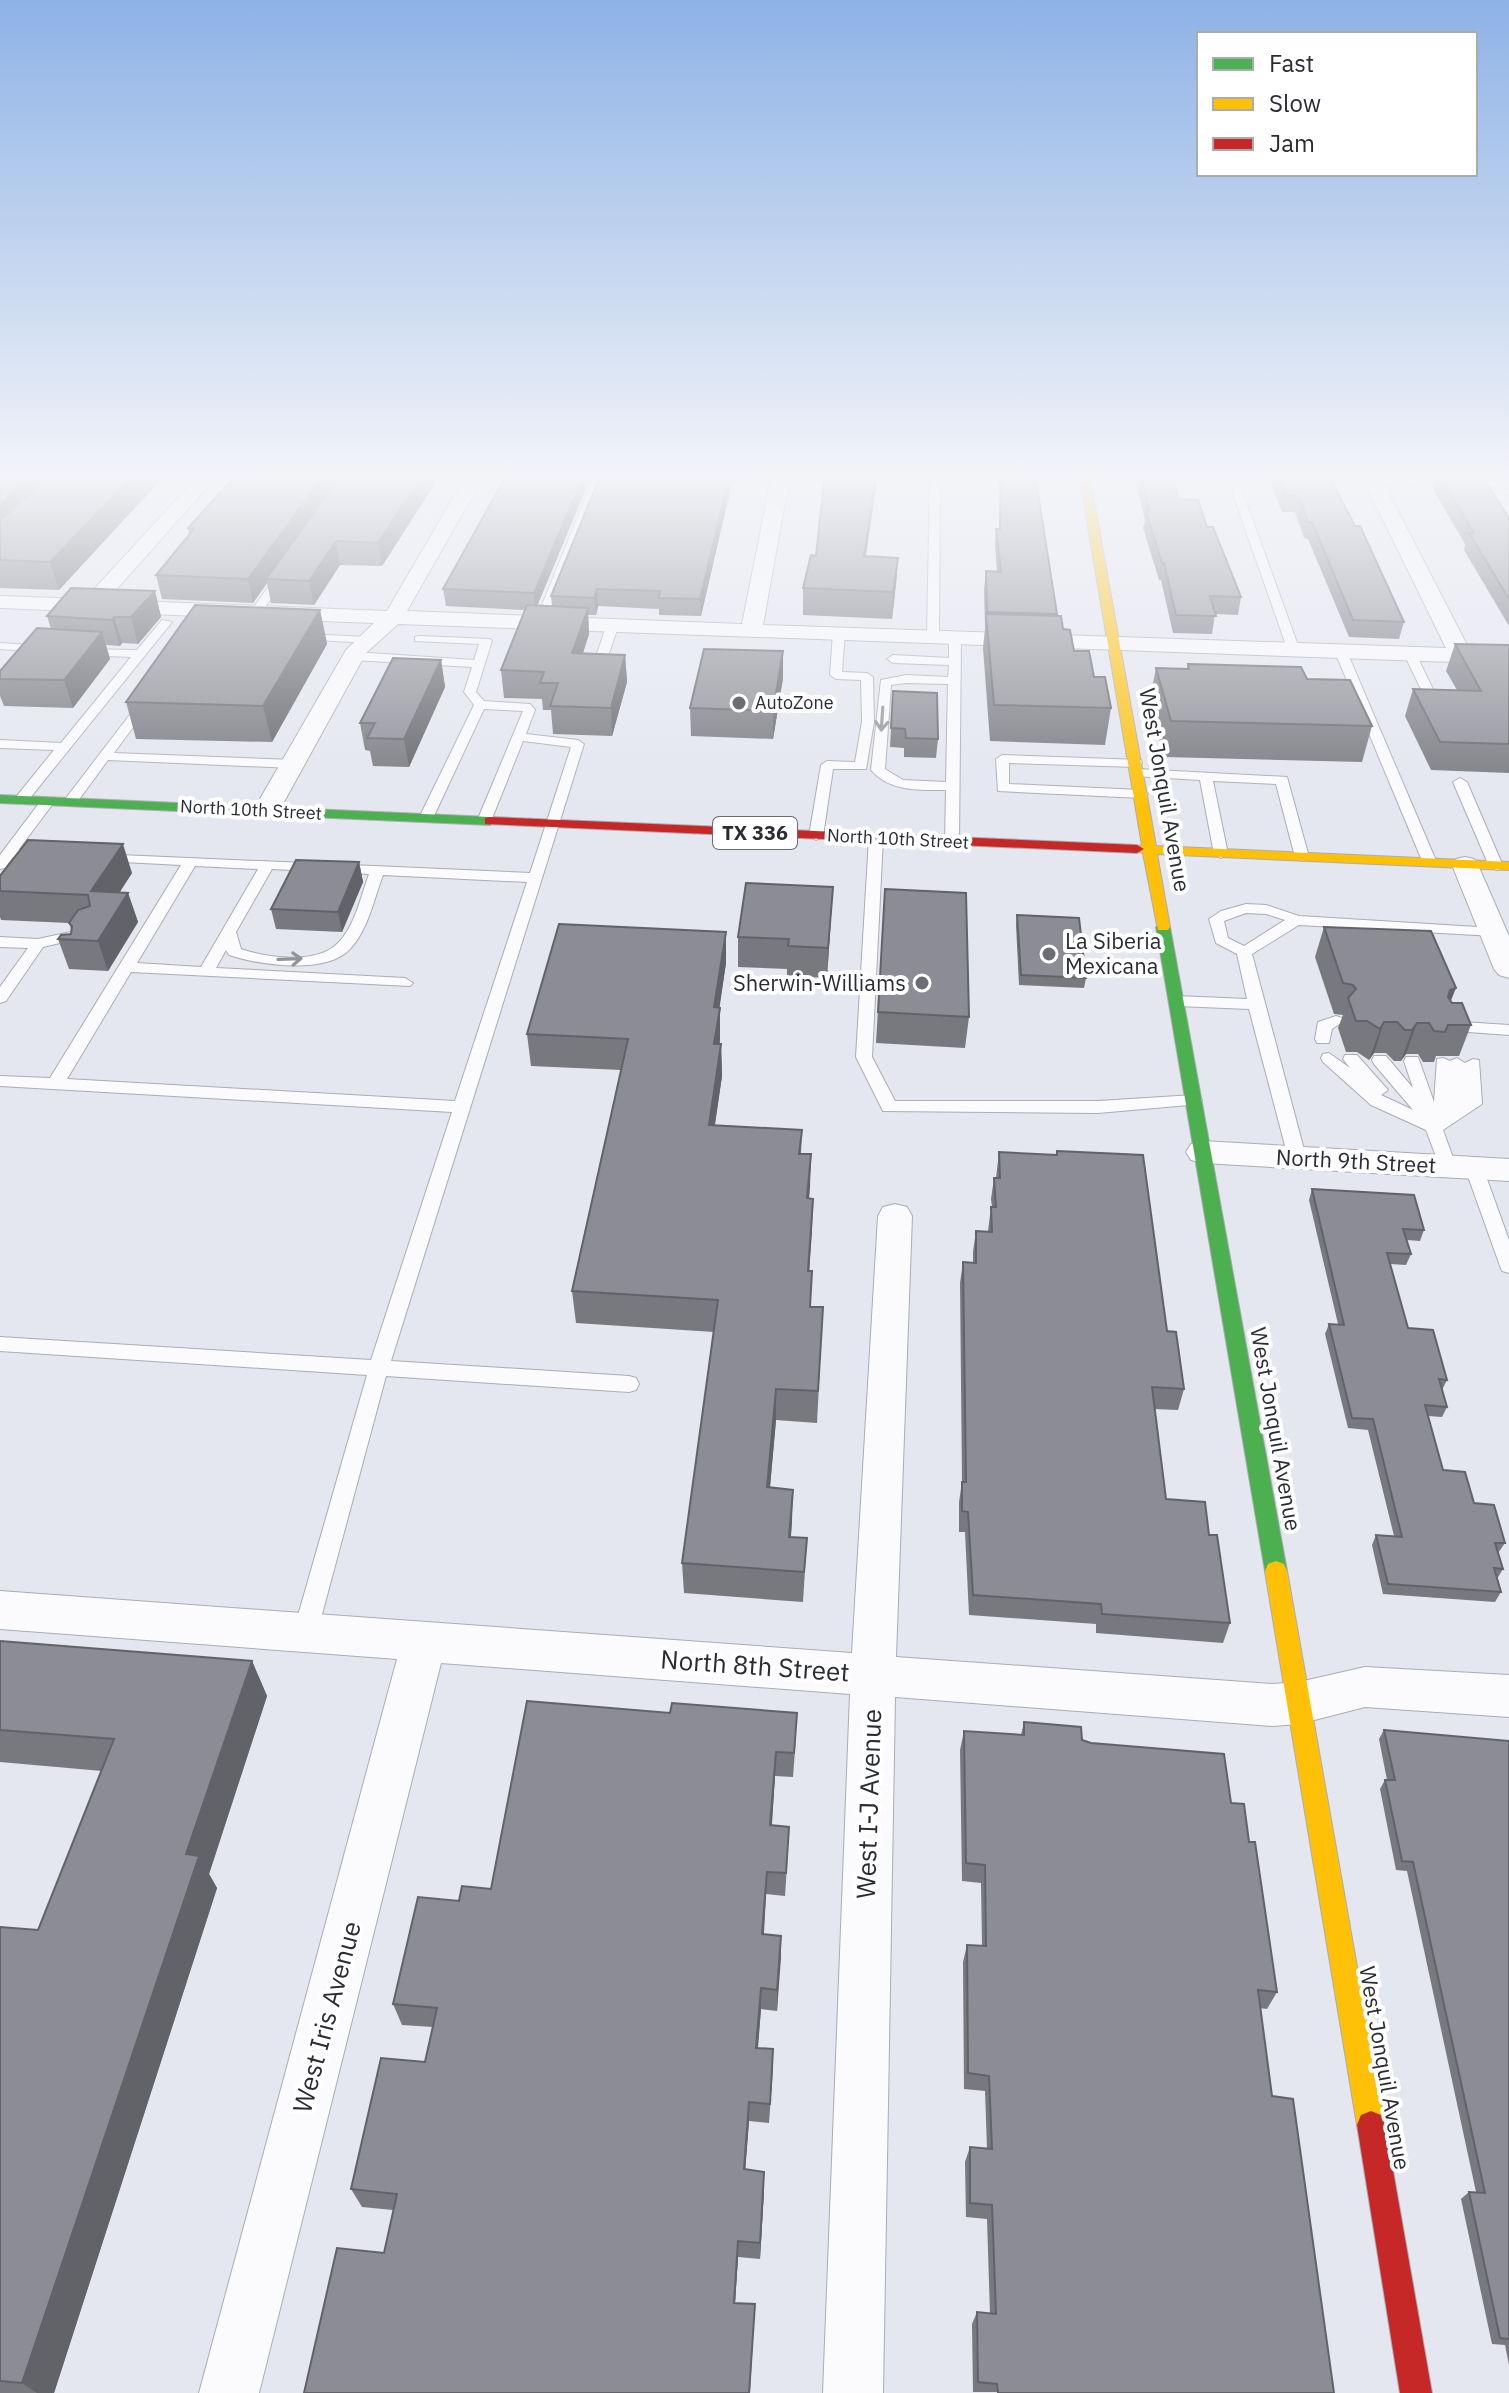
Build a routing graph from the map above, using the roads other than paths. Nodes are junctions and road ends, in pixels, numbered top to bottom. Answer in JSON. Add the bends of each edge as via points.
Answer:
{"nodes":[{"id":1,"x":109,"y":586,"type":"edge"},
{"id":2,"x":275,"y":586,"type":"edge"},
{"id":3,"x":412,"y":586,"type":"edge"},
{"id":4,"x":555,"y":586,"type":"edge"},
{"id":5,"x":760,"y":586,"type":"edge"},
{"id":6,"x":934,"y":586,"type":"edge"},
{"id":7,"x":1104,"y":586,"type":"edge"},
{"id":8,"x":1271,"y":586,"type":"edge"},
{"id":9,"x":1426,"y":586,"type":"edge"},
{"id":10,"x":0,"y":602,"type":"edge"},
{"id":11,"x":91,"y":605,"type":"junction"},
{"id":12,"x":257,"y":611,"type":"junction"},
{"id":13,"x":394,"y":616,"type":"junction"},
{"id":14,"x":494,"y":620,"type":"junction"},
{"id":15,"x":536,"y":621,"type":"junction"},
{"id":16,"x":166,"y":622,"type":"dead end"},
{"id":17,"x":613,"y":624,"type":"junction"},
{"id":18,"x":752,"y":629,"type":"junction"},
{"id":19,"x":839,"y":633,"type":"junction"},
{"id":20,"x":292,"y":636,"type":"edge"},
{"id":21,"x":933,"y":637,"type":"junction"},
{"id":22,"x":955,"y":638,"type":"junction"},
{"id":23,"x":419,"y":639,"type":"dead end"},
{"id":24,"x":486,"y":641,"type":"junction"},
{"id":25,"x":1114,"y":645,"type":"junction"},
{"id":26,"x":0,"y":646,"type":"edge"},
{"id":27,"x":361,"y":648,"type":"junction"},
{"id":28,"x":1294,"y":651,"type":"junction"},
{"id":29,"x":1341,"y":652,"type":"junction"},
{"id":30,"x":140,"y":654,"type":"junction"},
{"id":31,"x":1410,"y":654,"type":"junction"},
{"id":32,"x":1461,"y":656,"type":"junction"},
{"id":33,"x":1509,"y":657,"type":"edge"},
{"id":34,"x":893,"y":659,"type":"dead end"},
{"id":35,"x":955,"y":662,"type":"junction"},
{"id":36,"x":478,"y":664,"type":"junction"},
{"id":37,"x":596,"y":674,"type":"edge"},
{"id":38,"x":955,"y":681,"type":"junction"},
{"id":39,"x":154,"y":691,"type":"edge"},
{"id":40,"x":480,"y":705,"type":"junction"},
{"id":41,"x":1436,"y":708,"type":"edge"},
{"id":42,"x":518,"y":737,"type":"junction"},
{"id":43,"x":0,"y":744,"type":"edge"},
{"id":44,"x":64,"y":747,"type":"junction"},
{"id":45,"x":104,"y":756,"type":"junction"},
{"id":46,"x":293,"y":764,"type":"junction"},
{"id":47,"x":1137,"y":768,"type":"junction"},
{"id":48,"x":1206,"y":776,"type":"junction"},
{"id":49,"x":1460,"y":782,"type":"dead end"},
{"id":50,"x":953,"y":786,"type":"junction"},
{"id":51,"x":1141,"y":794,"type":"junction"},
{"id":52,"x":0,"y":799,"type":"edge"},
{"id":53,"x":21,"y":800,"type":"junction"},
{"id":54,"x":48,"y":801,"type":"junction"},
{"id":55,"x":70,"y":802,"type":"junction"},
{"id":56,"x":266,"y":811,"type":"junction"},
{"id":57,"x":426,"y":818,"type":"junction"},
{"id":58,"x":484,"y":821,"type":"junction"},
{"id":59,"x":552,"y":824,"type":"junction"},
{"id":60,"x":816,"y":836,"type":"junction"},
{"id":61,"x":876,"y":838,"type":"junction"},
{"id":62,"x":952,"y":842,"type":"junction"},
{"id":63,"x":1151,"y":850,"type":"junction"},
{"id":64,"x":1221,"y":854,"type":"junction"},
{"id":65,"x":54,"y":855,"type":"edge"},
{"id":66,"x":85,"y":857,"type":"edge"},
{"id":67,"x":1302,"y":857,"type":"junction"},
{"id":68,"x":4,"y":859,"type":"edge"},
{"id":69,"x":191,"y":861,"type":"junction"},
{"id":70,"x":1430,"y":863,"type":"junction"},
{"id":71,"x":267,"y":865,"type":"junction"},
{"id":72,"x":1465,"y":865,"type":"junction"},
{"id":73,"x":1503,"y":866,"type":"edge"},
{"id":74,"x":378,"y":870,"type":"junction"},
{"id":75,"x":535,"y":878,"type":"junction"},
{"id":76,"x":1296,"y":920,"type":"junction"},
{"id":77,"x":229,"y":932,"type":"junction"},
{"id":78,"x":89,"y":938,"type":"edge"},
{"id":79,"x":0,"y":942,"type":"edge"},
{"id":80,"x":38,"y":944,"type":"junction"},
{"id":81,"x":1503,"y":950,"type":"edge"},
{"id":82,"x":127,"y":951,"type":"junction"},
{"id":83,"x":1244,"y":952,"type":"junction"},
{"id":84,"x":63,"y":954,"type":"edge"},
{"id":85,"x":206,"y":972,"type":"junction"},
{"id":86,"x":405,"y":983,"type":"dead end"},
{"id":87,"x":0,"y":998,"type":"edge"},
{"id":88,"x":1177,"y":1001,"type":"junction"},
{"id":89,"x":1256,"y":1004,"type":"junction"},
{"id":90,"x":1336,"y":1021,"type":"dead end"},
{"id":91,"x":1509,"y":1030,"type":"edge"},
{"id":92,"x":1323,"y":1039,"type":"dead end"},
{"id":93,"x":1466,"y":1045,"type":"edge"},
{"id":94,"x":1329,"y":1058,"type":"dead end"},
{"id":95,"x":1381,"y":1060,"type":"junction"},
{"id":96,"x":0,"y":1081,"type":"edge"},
{"id":97,"x":56,"y":1083,"type":"junction"},
{"id":98,"x":1194,"y":1100,"type":"junction"},
{"id":99,"x":462,"y":1107,"type":"junction"},
{"id":100,"x":1435,"y":1127,"type":"junction"},
{"id":101,"x":1203,"y":1152,"type":"junction"},
{"id":102,"x":1297,"y":1157,"type":"junction"},
{"id":103,"x":1461,"y":1167,"type":"junction"},
{"id":104,"x":1509,"y":1170,"type":"edge"},
{"id":105,"x":895,"y":1216,"type":"dead end"},
{"id":106,"x":1509,"y":1266,"type":"edge"},
{"id":107,"x":0,"y":1344,"type":"edge"},
{"id":108,"x":379,"y":1367,"type":"junction"},
{"id":109,"x":629,"y":1384,"type":"dead end"},
{"id":110,"x":0,"y":1610,"type":"edge"},
{"id":111,"x":305,"y":1633,"type":"junction"},
{"id":112,"x":424,"y":1642,"type":"junction"},
{"id":113,"x":873,"y":1675,"type":"junction"},
{"id":114,"x":1509,"y":1696,"type":"edge"},
{"id":115,"x":1299,"y":1703,"type":"junction"},
{"id":116,"x":229,"y":2393,"type":"edge"},
{"id":117,"x":853,"y":2393,"type":"edge"},
{"id":118,"x":1416,"y":2393,"type":"edge"}],
"edges":[{"from":1,"to":11,"type":"street"},
{"from":2,"to":12,"type":"lane"},
{"from":3,"to":13,"type":"street"},
{"from":4,"to":15,"type":"lane"},
{"from":5,"to":18,"type":"street"},
{"from":6,"to":21,"type":"lane"},
{"from":7,"to":25,"type":"street","name":"West Jonquil Avenue"},
{"from":8,"to":28,"type":"lane"},
{"from":9,"to":32,"type":"street"},
{"from":10,"to":11,"type":"street"},
{"from":11,"to":12,"type":"street"},
{"from":12,"to":13,"type":"street"},
{"from":13,"to":14,"type":"street"},
{"from":13,"to":27,"type":"street"},
{"from":14,"to":15,"type":"street"},
{"from":14,"to":24,"type":"lane"},
{"from":15,"to":17,"type":"street"},
{"from":16,"to":30,"type":"lane"},
{"from":17,"to":18,"type":"street"},
{"from":17,"to":37,"type":"lane"},
{"from":18,"to":19,"type":"street"},
{"from":19,"to":21,"type":"street"},
{"from":19,"to":60,"type":"lane","via":[[836,675],[867,677],[867,736],[861,766],[827,765]]},
{"from":20,"to":27,"type":"lane"},
{"from":21,"to":22,"type":"street"},
{"from":22,"to":25,"type":"street"},
{"from":22,"to":35,"type":"lane"},
{"from":23,"to":24,"type":"lane"},
{"from":24,"to":36,"type":"lane"},
{"from":25,"to":28,"type":"street"},
{"from":25,"to":47,"type":"street","name":"West Jonquil Avenue"},
{"from":26,"to":30,"type":"lane"},
{"from":27,"to":36,"type":"lane"},
{"from":27,"to":46,"type":"street"},
{"from":28,"to":29,"type":"street"},
{"from":29,"to":31,"type":"street"},
{"from":29,"to":70,"type":"lane"},
{"from":30,"to":44,"type":"lane"},
{"from":31,"to":32,"type":"street"},
{"from":31,"to":41,"type":"lane"},
{"from":32,"to":33,"type":"street"},
{"from":34,"to":35,"type":"lane"},
{"from":35,"to":38,"type":"lane"},
{"from":36,"to":40,"type":"lane","via":[[470,692]]},
{"from":38,"to":50,"type":"lane"},
{"from":38,"to":50,"type":"lane","one_way":true,"via":[[885,683],[878,770],[884,779],[897,783]]},
{"from":39,"to":45,"type":"lane"},
{"from":40,"to":42,"type":"lane","via":[[526,707]]},
{"from":40,"to":57,"type":"lane"},
{"from":42,"to":58,"type":"lane"},
{"from":42,"to":59,"type":"lane","via":[[578,744]]},
{"from":43,"to":44,"type":"lane"},
{"from":44,"to":53,"type":"lane"},
{"from":45,"to":46,"type":"lane"},
{"from":45,"to":55,"type":"lane"},
{"from":46,"to":56,"type":"street"},
{"from":47,"to":48,"type":"lane"},
{"from":47,"to":51,"type":"street","name":"West Jonquil Avenue"},
{"from":47,"to":51,"type":"lane","via":[[1002,759],[1003,788]]},
{"from":48,"to":64,"type":"lane"},
{"from":48,"to":67,"type":"lane","via":[[1282,780]]},
{"from":49,"to":73,"type":"lane"},
{"from":50,"to":62,"type":"lane"},
{"from":51,"to":63,"type":"street","name":"West Jonquil Avenue"},
{"from":52,"to":53,"type":"street","name":"North 10th Street","number":"TX 336"},
{"from":53,"to":54,"type":"street","name":"North 10th Street","number":"TX 336"},
{"from":54,"to":55,"type":"street","name":"North 10th Street","number":"TX 336"},
{"from":54,"to":68,"type":"lane"},
{"from":55,"to":56,"type":"street","name":"North 10th Street","number":"TX 336"},
{"from":56,"to":57,"type":"street","name":"North 10th Street","number":"TX 336"},
{"from":57,"to":58,"type":"street","name":"North 10th Street","number":"TX 336"},
{"from":58,"to":59,"type":"street","name":"North 10th Street","number":"TX 336"},
{"from":59,"to":60,"type":"street","name":"North 10th Street","number":"TX 336"},
{"from":59,"to":75,"type":"lane"},
{"from":60,"to":61,"type":"street","name":"North 10th Street","number":"TX 336"},
{"from":61,"to":62,"type":"street","name":"North 10th Street","number":"TX 336"},
{"from":61,"to":98,"type":"lane","via":[[882,892],[864,1057],[889,1107],[1098,1107]]},
{"from":62,"to":63,"type":"street","name":"North 10th Street","number":"TX 336"},
{"from":63,"to":64,"type":"street","name":"North 10th Street","number":"TX 336"},
{"from":63,"to":88,"type":"street","name":"West Jonquil Avenue"},
{"from":64,"to":67,"type":"street","name":"North 10th Street","number":"TX 336"},
{"from":65,"to":68,"type":"lane"},
{"from":66,"to":69,"type":"lane"},
{"from":67,"to":70,"type":"street","name":"North 10th Street","number":"TX 336"},
{"from":69,"to":71,"type":"lane"},
{"from":69,"to":82,"type":"lane"},
{"from":70,"to":72,"type":"street","name":"North 10th Street","number":"TX 336"},
{"from":71,"to":74,"type":"lane"},
{"from":71,"to":77,"type":"lane"},
{"from":72,"to":73,"type":"street","name":"North 10th Street","number":"TX 336"},
{"from":72,"to":81,"type":"street"},
{"from":74,"to":75,"type":"lane"},
{"from":77,"to":74,"type":"lane","one_way":true,"via":[[234,952],[249,958],[317,958],[341,950]]},
{"from":75,"to":99,"type":"lane"},
{"from":76,"to":81,"type":"lane"},
{"from":76,"to":83,"type":"lane"},
{"from":76,"to":83,"type":"lane","via":[[1277,910],[1234,909],[1216,919],[1221,940]]},
{"from":77,"to":85,"type":"lane"},
{"from":78,"to":80,"type":"lane"},
{"from":79,"to":80,"type":"lane"},
{"from":80,"to":84,"type":"lane"},
{"from":80,"to":87,"type":"lane"},
{"from":82,"to":85,"type":"lane"},
{"from":82,"to":97,"type":"lane"},
{"from":83,"to":89,"type":"lane"},
{"from":85,"to":86,"type":"lane"},
{"from":88,"to":89,"type":"lane"},
{"from":88,"to":98,"type":"street","name":"West Jonquil Avenue"},
{"from":89,"to":102,"type":"lane"},
{"from":90,"to":92,"type":"lane","via":[[1324,1026]]},
{"from":91,"to":93,"type":"lane","via":[[1453,1026]]},
{"from":94,"to":100,"type":"lane","via":[[1377,1101]]},
{"from":95,"to":100,"type":"lane"},
{"from":95,"to":100,"type":"lane"},
{"from":95,"to":100,"type":"lane","via":[[1387,1098]]},
{"from":96,"to":97,"type":"lane"},
{"from":97,"to":99,"type":"lane"},
{"from":98,"to":101,"type":"street","name":"West Jonquil Avenue"},
{"from":99,"to":108,"type":"lane"},
{"from":100,"to":100,"type":"lane","via":[[1474,1104],[1451,1063],[1444,1096]]},
{"from":100,"to":103,"type":"lane"},
{"from":101,"to":102,"type":"street","name":"North 9th Street"},
{"from":101,"to":115,"type":"street","name":"West Jonquil Avenue"},
{"from":102,"to":103,"type":"street","name":"North 9th Street"},
{"from":103,"to":104,"type":"street","name":"North 9th Street"},
{"from":103,"to":106,"type":"lane"},
{"from":105,"to":113,"type":"street","name":"West I-J Avenue"},
{"from":107,"to":108,"type":"lane"},
{"from":108,"to":109,"type":"lane"},
{"from":108,"to":111,"type":"lane"},
{"from":110,"to":111,"type":"street","name":"North 8th Street"},
{"from":111,"to":112,"type":"street","name":"North 8th Street"},
{"from":112,"to":113,"type":"street","name":"North 8th Street"},
{"from":112,"to":116,"type":"street","name":"West Iris Avenue"},
{"from":113,"to":115,"type":"street","name":"North 8th Street"},
{"from":113,"to":117,"type":"street","name":"West I-J Avenue"},
{"from":114,"to":115,"type":"street","name":"North 8th Street","via":[[1365,1687]]},
{"from":115,"to":118,"type":"street","name":"West Jonquil Avenue"}]}
